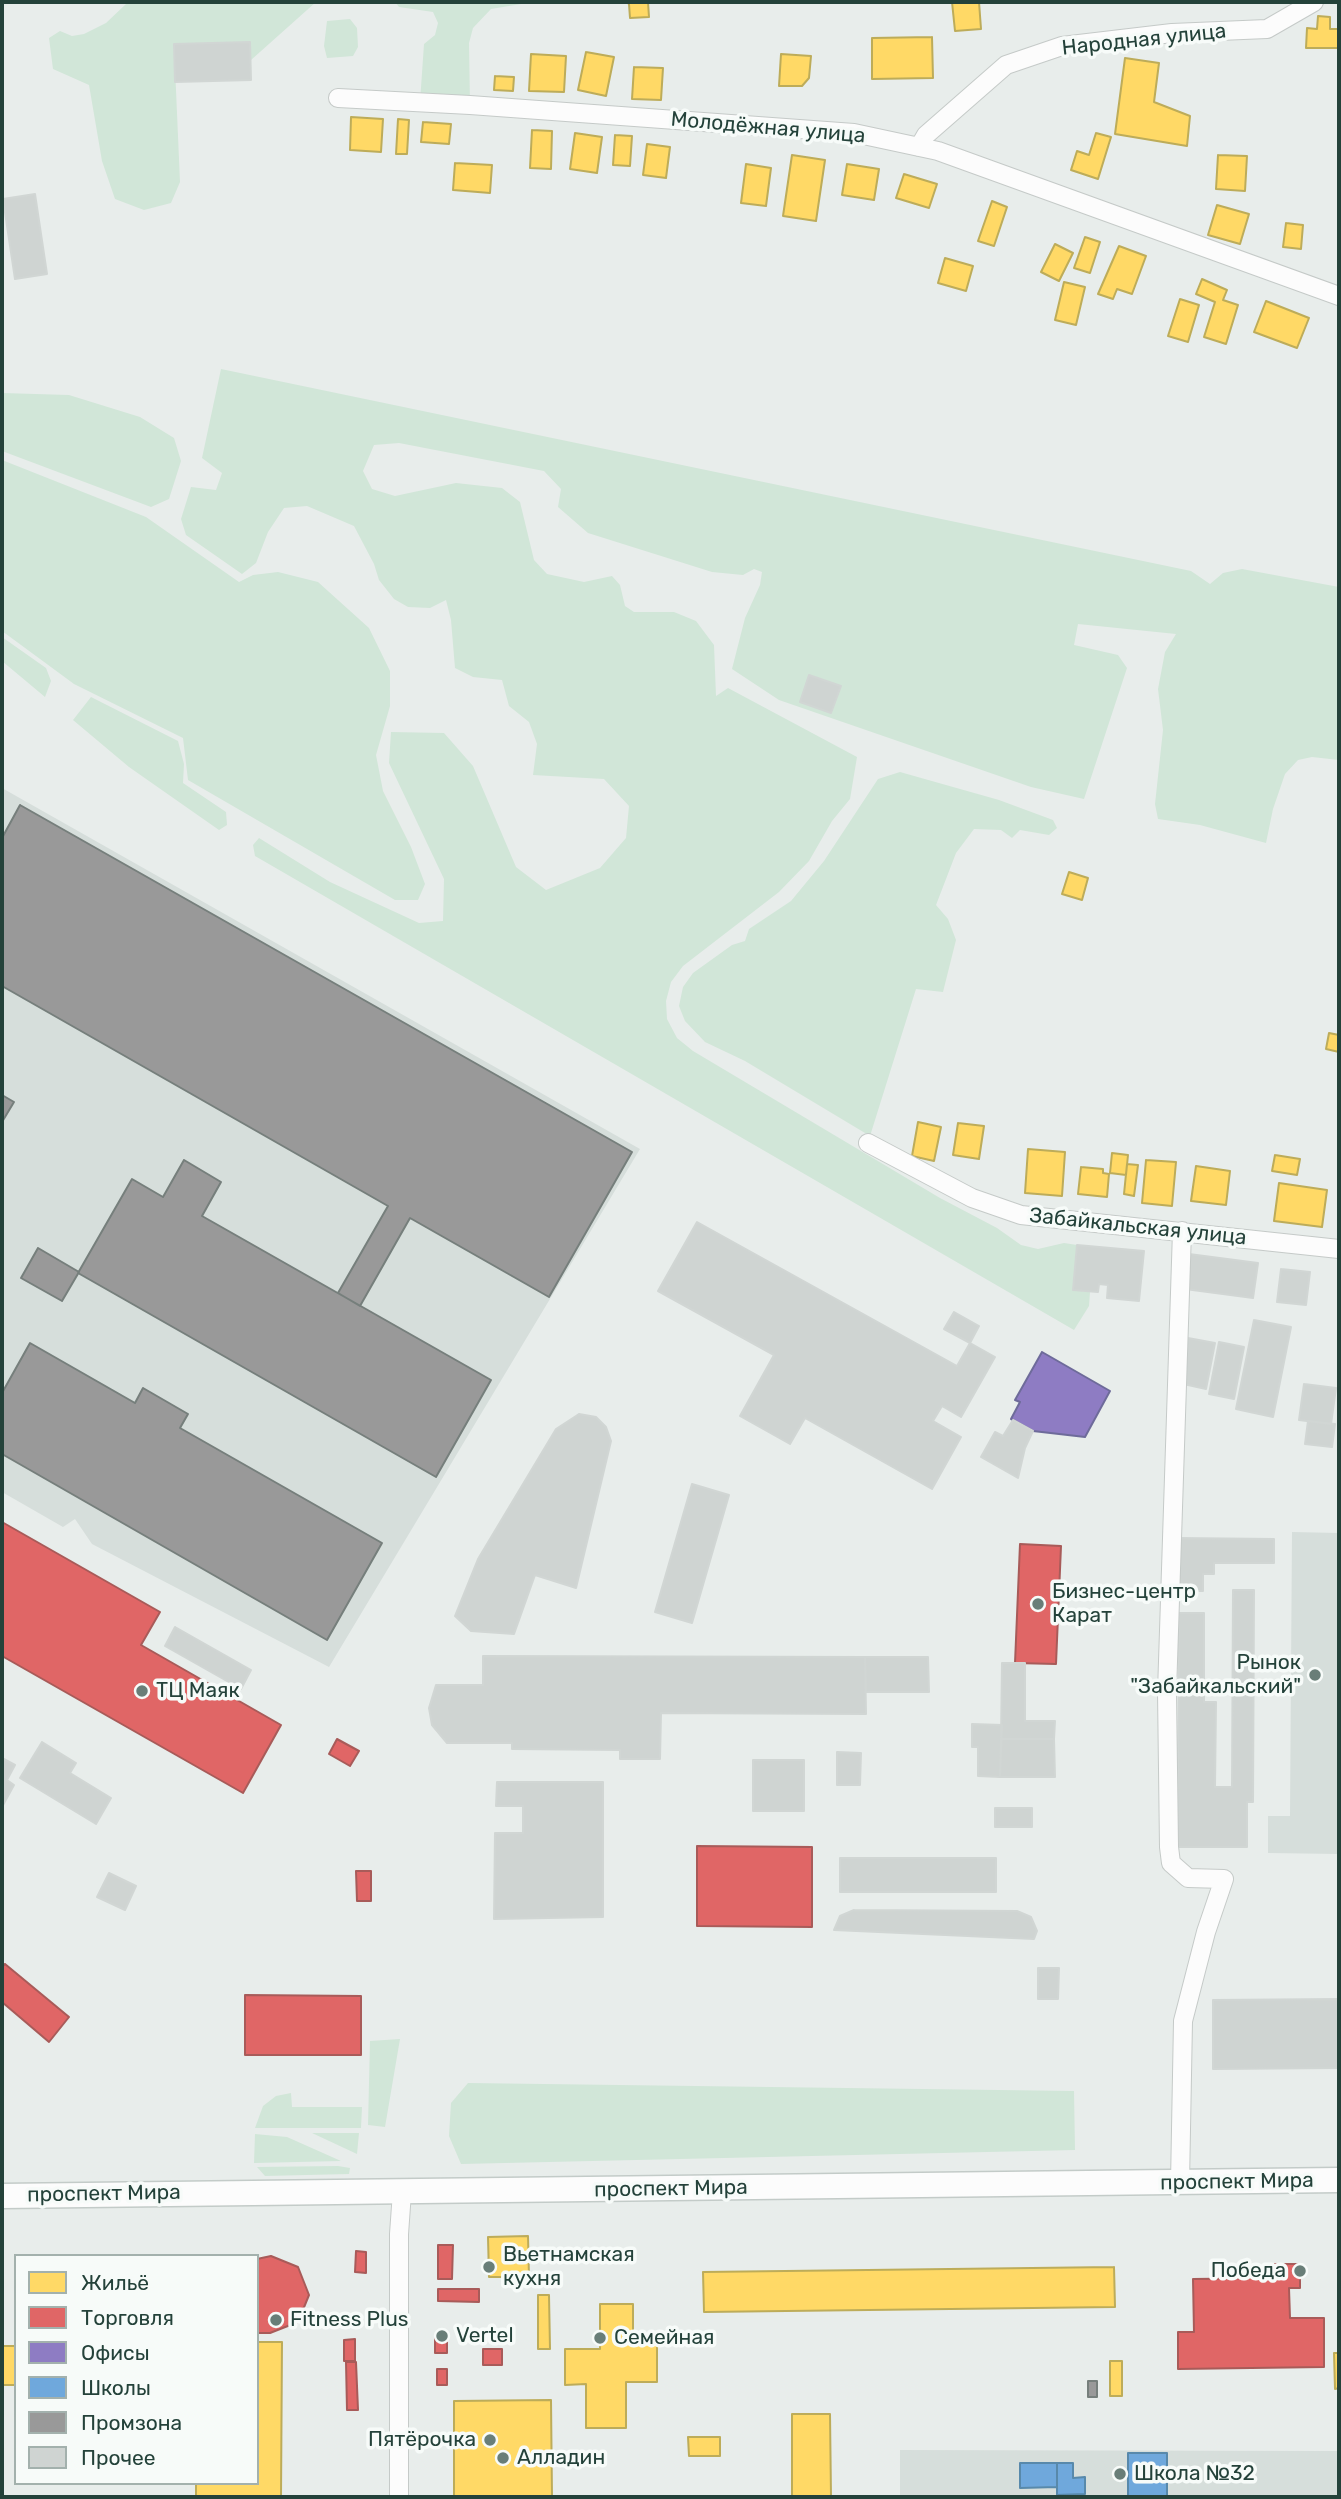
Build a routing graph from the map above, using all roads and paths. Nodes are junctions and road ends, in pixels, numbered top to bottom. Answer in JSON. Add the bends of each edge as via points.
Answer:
{"nodes":[{"id":1,"x":1314,"y":2,"type":"edge"},
{"id":2,"x":338,"y":98,"type":"dead end"},
{"id":3,"x":919,"y":147,"type":"junction"},
{"id":4,"x":1339,"y":296,"type":"edge"},
{"id":5,"x":868,"y":1143,"type":"dead end"},
{"id":6,"x":1182,"y":1231,"type":"junction"},
{"id":7,"x":1339,"y":1249,"type":"edge"},
{"id":8,"x":1339,"y":2180,"type":"edge"},
{"id":9,"x":1180,"y":2183,"type":"junction"},
{"id":10,"x":402,"y":2192,"type":"junction"},
{"id":11,"x":2,"y":2196,"type":"edge"},
{"id":12,"x":399,"y":2497,"type":"edge"}],
"edges":[{"from":1,"to":3,"type":"street","name":"Народная улица","via":[[1267,29],[1172,33],[1062,46],[1006,65],[926,135]]},
{"from":2,"to":3,"type":"street","name":"Молодёжная улица","via":[[854,133]]},
{"from":3,"to":4,"type":"street","name":"Молодёжная улица"},
{"from":5,"to":6,"type":"street","name":"Забайкальская улица","via":[[972,1198],[1021,1215]]},
{"from":6,"to":7,"type":"street","name":"Забайкальская улица"},
{"from":6,"to":9,"type":"street","via":[[1167,1692],[1169,1847],[1171,1863],[1188,1878],[1224,1880],[1183,2021]]},
{"from":8,"to":9,"type":"main road","name":"проспект Мира"},
{"from":9,"to":10,"type":"main road","name":"проспект Мира"},
{"from":10,"to":11,"type":"main road","name":"проспект Мира"},
{"from":10,"to":12,"type":"street"}]}
